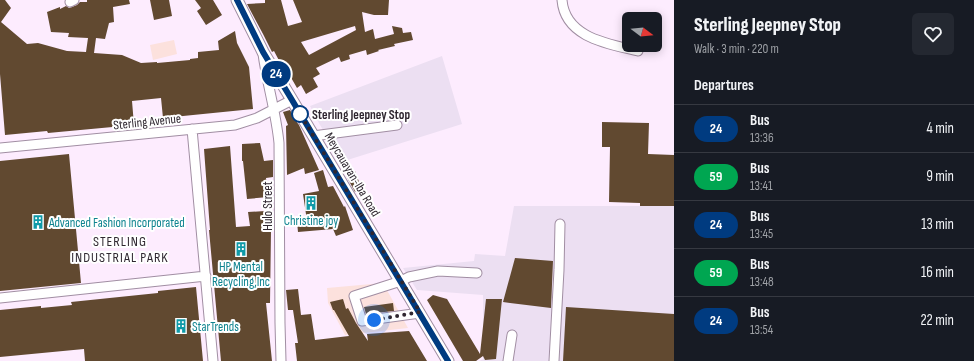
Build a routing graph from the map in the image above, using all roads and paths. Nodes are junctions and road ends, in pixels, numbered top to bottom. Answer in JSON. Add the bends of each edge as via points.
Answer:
{"nodes":[{"id":1,"x":237,"y":0,"type":"edge"},
{"id":2,"x":562,"y":0,"type":"edge"},
{"id":3,"x":622,"y":47,"type":"edge"},
{"id":4,"x":263,"y":52,"type":"junction"},
{"id":5,"x":292,"y":100,"type":"junction"},
{"id":6,"x":274,"y":110,"type":"junction"},
{"id":7,"x":397,"y":125,"type":"dead end"},
{"id":8,"x":192,"y":129,"type":"junction"},
{"id":9,"x":313,"y":136,"type":"junction"},
{"id":10,"x":0,"y":148,"type":"edge"},
{"id":11,"x":560,"y":224,"type":"dead end"},
{"id":12,"x":477,"y":273,"type":"dead end"},
{"id":13,"x":206,"y":276,"type":"junction"},
{"id":14,"x":401,"y":281,"type":"junction"},
{"id":15,"x":0,"y":298,"type":"edge"},
{"id":16,"x":420,"y":312,"type":"junction"},
{"id":17,"x":512,"y":336,"type":"dead end"},
{"id":18,"x":213,"y":361,"type":"edge"},
{"id":19,"x":281,"y":361,"type":"edge"},
{"id":20,"x":448,"y":361,"type":"edge"},
{"id":21,"x":508,"y":361,"type":"edge"},
{"id":22,"x":554,"y":361,"type":"edge"}],
"edges":[{"from":1,"to":4,"type":"main road","name":"Meycauayan-Iba Road"},
{"from":2,"to":3,"type":"street","via":[[562,7],[569,21],[578,30],[588,37]]},
{"from":4,"to":5,"type":"main road","name":"Meycauayan-Iba Road"},
{"from":4,"to":6,"type":"street","name":"Hulo Street"},
{"from":5,"to":6,"type":"street","name":"Sterling Avenue"},
{"from":5,"to":9,"type":"main road","name":"Meycauayan-Iba Road"},
{"from":6,"to":8,"type":"street","name":"Sterling Avenue","via":[[235,125]]},
{"from":6,"to":19,"type":"street","name":"Hulo Street","via":[[280,164]]},
{"from":7,"to":9,"type":"street"},
{"from":8,"to":10,"type":"street","name":"Sterling Avenue"},
{"from":8,"to":13,"type":"street"},
{"from":9,"to":14,"type":"main road","name":"Meycauayan-Iba Road"},
{"from":11,"to":22,"type":"street"},
{"from":12,"to":14,"type":"street","via":[[438,271]]},
{"from":13,"to":15,"type":"street"},
{"from":13,"to":18,"type":"street"},
{"from":14,"to":16,"type":"main road","name":"Meycauayan-Iba Road"},
{"from":14,"to":16,"type":"street","via":[[354,296],[362,321]]},
{"from":16,"to":20,"type":"main road","name":"Meycauayan-Iba Road"},
{"from":17,"to":21,"type":"street"}]}
